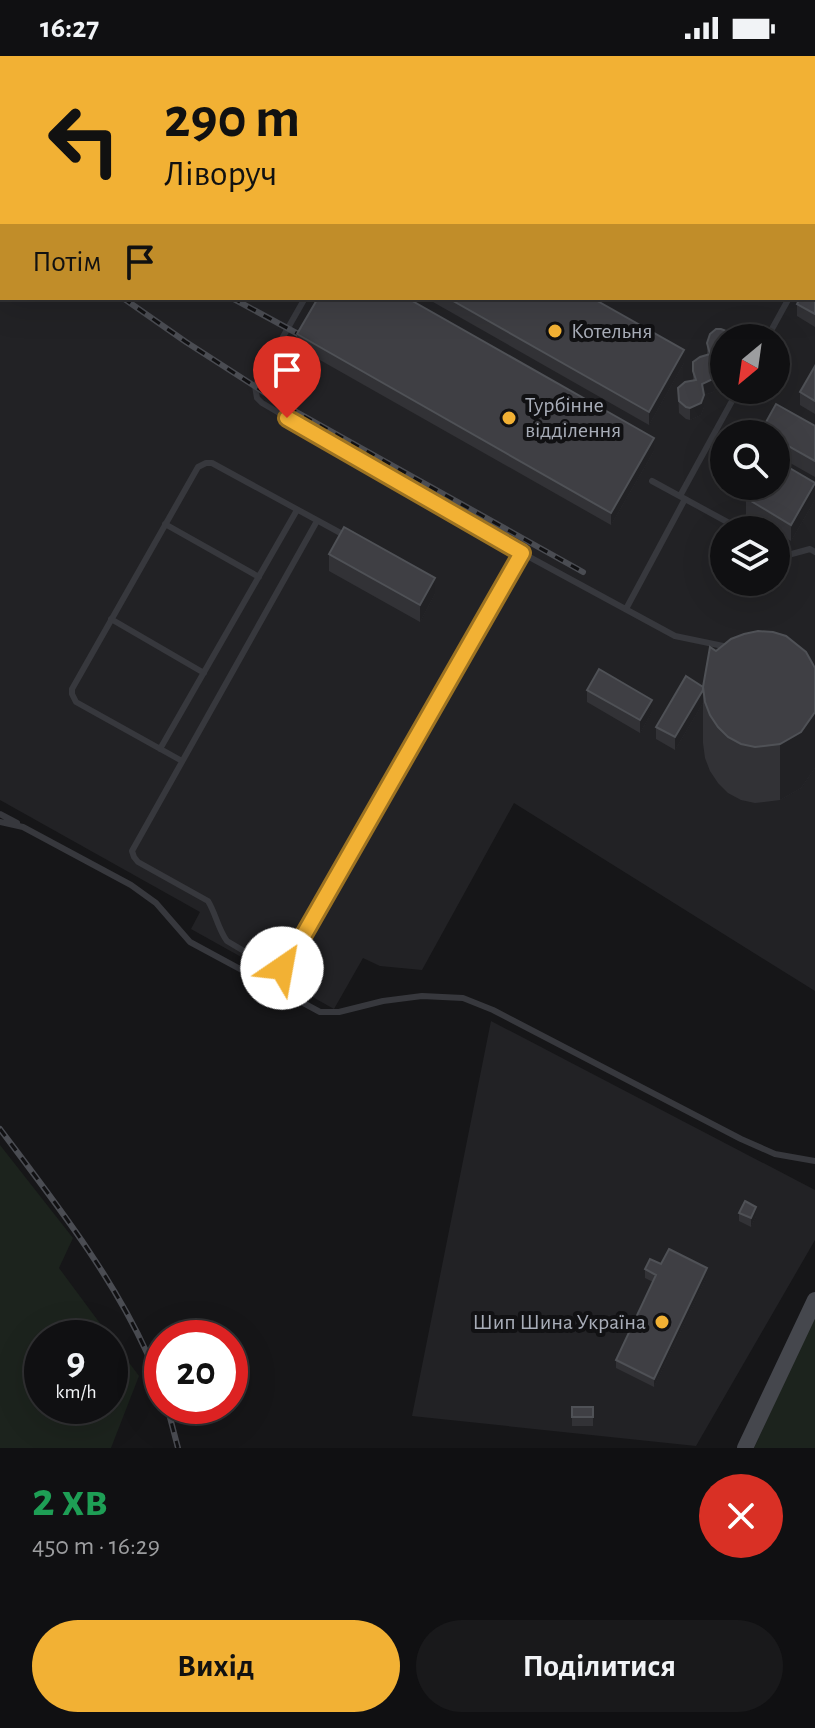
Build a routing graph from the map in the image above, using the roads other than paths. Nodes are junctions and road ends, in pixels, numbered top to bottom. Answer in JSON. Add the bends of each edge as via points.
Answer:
{"nodes":[{"id":1,"x":304,"y":300,"type":"edge"},
{"id":2,"x":788,"y":300,"type":"edge"},
{"id":3,"x":775,"y":324,"type":"edge"},
{"id":4,"x":731,"y":404,"type":"edge"},
{"id":5,"x":652,"y":481,"type":"dead end"},
{"id":6,"x":683,"y":498,"type":"junction"},
{"id":7,"x":297,"y":510,"type":"junction"},
{"id":8,"x":716,"y":516,"type":"edge"},
{"id":9,"x":317,"y":521,"type":"junction"},
{"id":10,"x":165,"y":524,"type":"junction"},
{"id":11,"x":358,"y":543,"type":"edge"},
{"id":12,"x":815,"y":552,"type":"edge"},
{"id":13,"x":522,"y":553,"type":"junction"},
{"id":14,"x":790,"y":554,"type":"edge"},
{"id":15,"x":259,"y":577,"type":"junction"},
{"id":16,"x":626,"y":609,"type":"junction"},
{"id":17,"x":111,"y":619,"type":"junction"},
{"id":18,"x":740,"y":650,"type":"edge"},
{"id":19,"x":204,"y":673,"type":"junction"},
{"id":20,"x":160,"y":749,"type":"junction"},
{"id":21,"x":182,"y":761,"type":"junction"},
{"id":22,"x":0,"y":814,"type":"edge"},
{"id":23,"x":0,"y":822,"type":"edge"},
{"id":24,"x":23,"y":827,"type":"junction"},
{"id":25,"x":815,"y":1161,"type":"edge"},
{"id":26,"x":815,"y":1300,"type":"edge"},
{"id":27,"x":745,"y":1448,"type":"edge"}],
"edges":[{"from":1,"to":13,"type":"lane","via":[[255,386],[257,398]]},
{"from":2,"to":3,"type":"lane"},
{"from":4,"to":6,"type":"lane"},
{"from":5,"to":6,"type":"lane"},
{"from":6,"to":8,"type":"lane"},
{"from":6,"to":16,"type":"lane"},
{"from":7,"to":9,"type":"lane"},
{"from":7,"to":10,"type":"lane","via":[[206,463],[198,467]]},
{"from":7,"to":15,"type":"lane"},
{"from":9,"to":11,"type":"lane"},
{"from":9,"to":21,"type":"lane"},
{"from":10,"to":15,"type":"lane"},
{"from":10,"to":17,"type":"lane"},
{"from":12,"to":14,"type":"lane"},
{"from":13,"to":16,"type":"lane"},
{"from":13,"to":21,"type":"lane","via":[[282,968],[274,969],[227,941],[208,901],[134,857],[134,846]]},
{"from":15,"to":19,"type":"lane"},
{"from":16,"to":18,"type":"lane","via":[[675,636]]},
{"from":17,"to":19,"type":"lane"},
{"from":17,"to":20,"type":"lane","via":[[72,694],[76,702]]},
{"from":19,"to":20,"type":"lane"},
{"from":20,"to":21,"type":"lane"},
{"from":22,"to":24,"type":"lane"},
{"from":23,"to":24,"type":"lane"},
{"from":24,"to":25,"type":"lane","via":[[131,885],[156,903],[190,942],[320,1012],[422,996],[463,998],[741,1139],[775,1154]]},
{"from":26,"to":27,"type":"street"}]}
